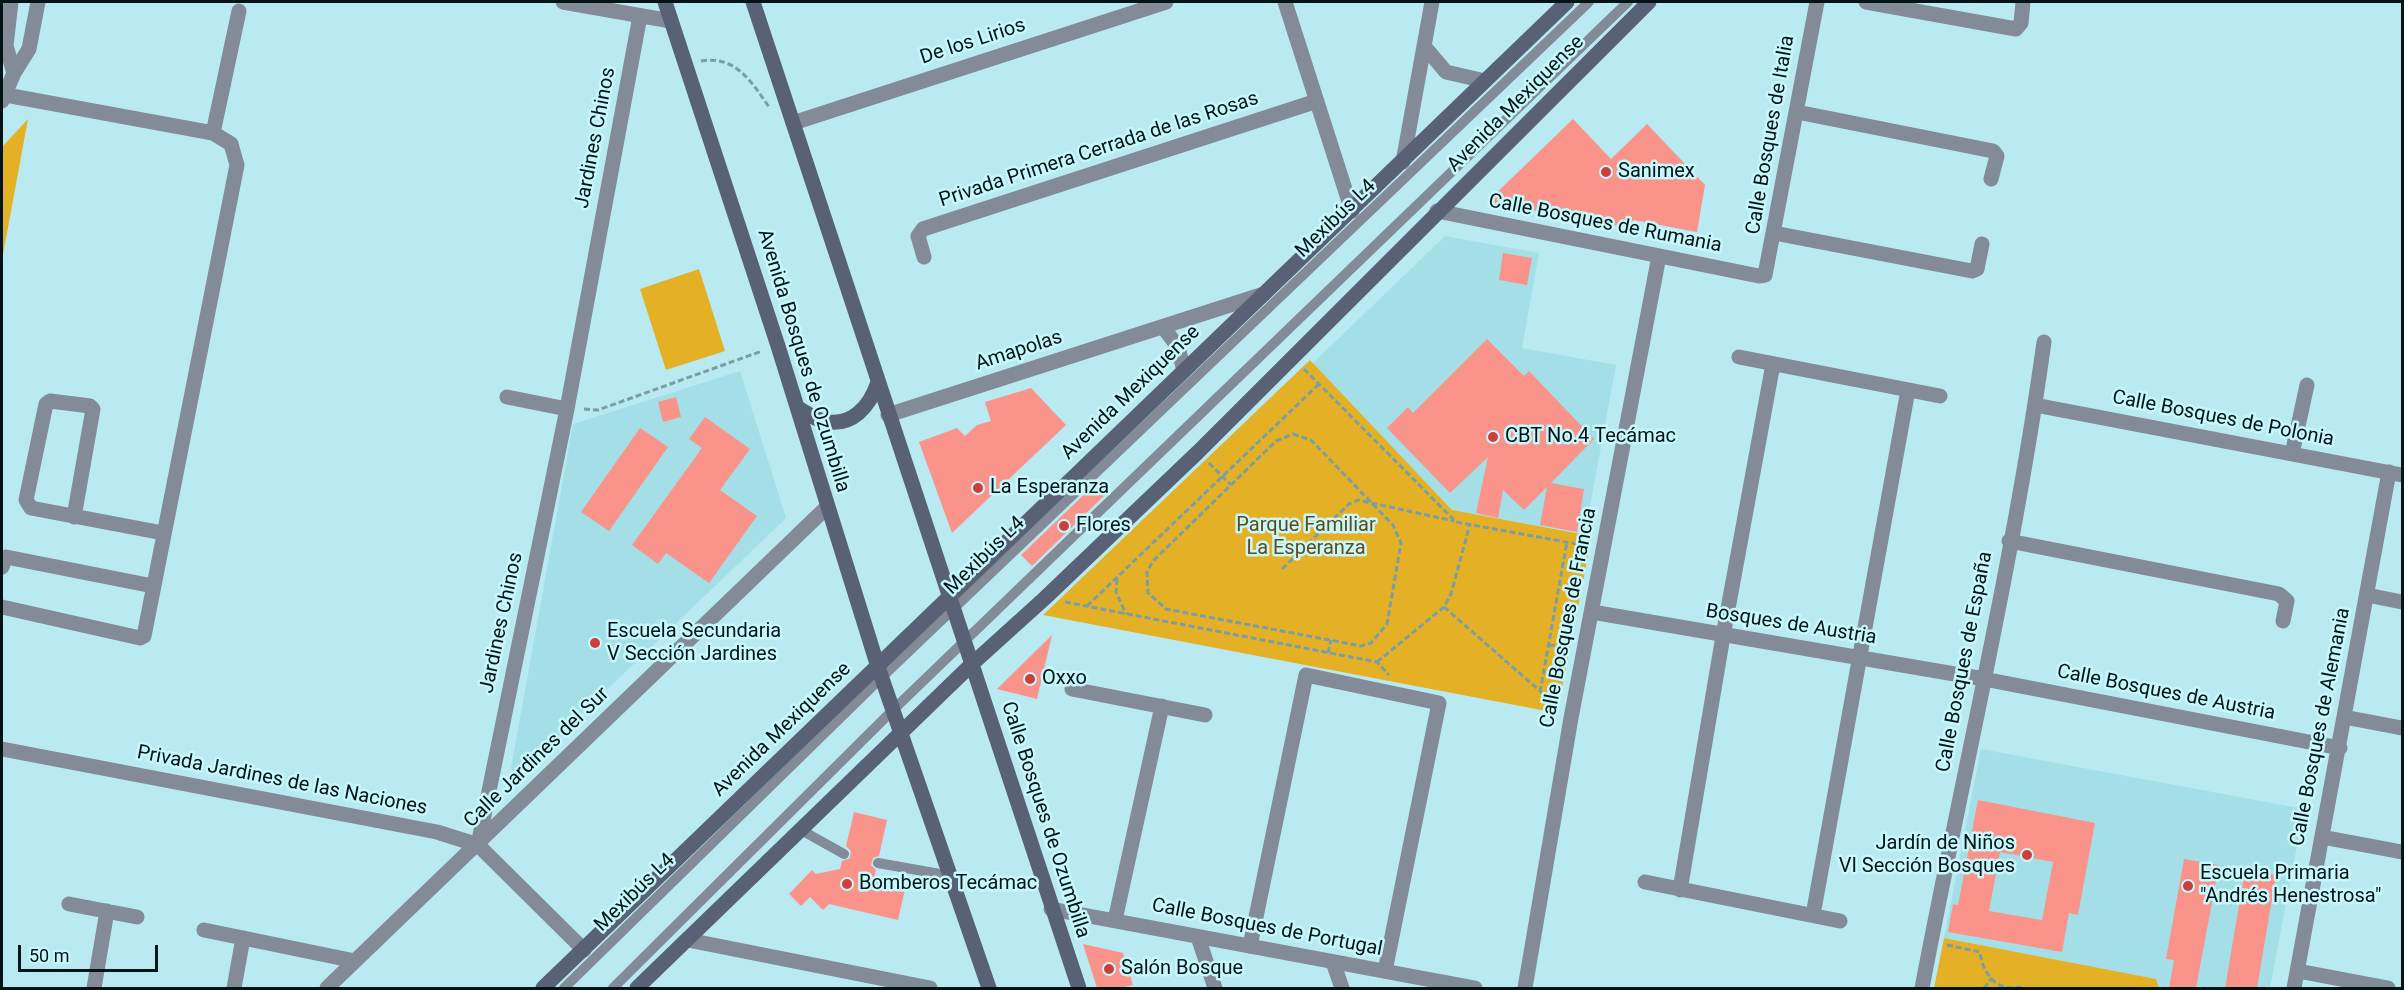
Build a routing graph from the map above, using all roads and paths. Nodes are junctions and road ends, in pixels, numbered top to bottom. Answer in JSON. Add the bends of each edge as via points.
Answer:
{"nodes":[{"id":1,"x":11,"y":2,"type":"edge"},
{"id":2,"x":38,"y":2,"type":"edge"},
{"id":3,"x":563,"y":2,"type":"edge"},
{"id":4,"x":665,"y":2,"type":"edge"},
{"id":5,"x":753,"y":2,"type":"edge"},
{"id":6,"x":1166,"y":2,"type":"edge"},
{"id":7,"x":1285,"y":2,"type":"edge"},
{"id":8,"x":1432,"y":2,"type":"edge"},
{"id":9,"x":1567,"y":2,"type":"edge"},
{"id":10,"x":1589,"y":2,"type":"edge"},
{"id":11,"x":1628,"y":2,"type":"edge"},
{"id":12,"x":1649,"y":2,"type":"edge"},
{"id":13,"x":1817,"y":2,"type":"edge"},
{"id":14,"x":1866,"y":2,"type":"edge"},
{"id":15,"x":2023,"y":2,"type":"edge"},
{"id":16,"x":597,"y":5,"type":"edge"},
{"id":17,"x":239,"y":11,"type":"dead end"},
{"id":18,"x":640,"y":16,"type":"junction"},
{"id":19,"x":671,"y":21,"type":"junction"},
{"id":20,"x":1424,"y":46,"type":"junction"},
{"id":21,"x":687,"y":69,"type":"junction"},
{"id":22,"x":14,"y":74,"type":"junction"},
{"id":23,"x":1485,"y":81,"type":"junction"},
{"id":24,"x":3,"y":96,"type":"edge"},
{"id":25,"x":1317,"y":101,"type":"junction"},
{"id":26,"x":772,"y":110,"type":"dead end"},
{"id":27,"x":1797,"y":112,"type":"junction"},
{"id":28,"x":793,"y":123,"type":"junction"},
{"id":29,"x":213,"y":133,"type":"junction"},
{"id":30,"x":1403,"y":162,"type":"junction"},
{"id":31,"x":1991,"y":179,"type":"dead end"},
{"id":32,"x":1352,"y":211,"type":"junction"},
{"id":33,"x":1437,"y":211,"type":"junction"},
{"id":34,"x":1774,"y":233,"type":"junction"},
{"id":35,"x":1982,"y":244,"type":"dead end"},
{"id":36,"x":924,"y":256,"type":"dead end"},
{"id":37,"x":1659,"y":256,"type":"junction"},
{"id":38,"x":1765,"y":275,"type":"joint"},
{"id":39,"x":1264,"y":294,"type":"junction"},
{"id":40,"x":1163,"y":327,"type":"junction"},
{"id":41,"x":2044,"y":342,"type":"dead end"},
{"id":42,"x":778,"y":346,"type":"junction"},
{"id":43,"x":1292,"y":357,"type":"junction"},
{"id":44,"x":1739,"y":357,"type":"dead end"},
{"id":45,"x":1773,"y":364,"type":"junction"},
{"id":46,"x":1184,"y":371,"type":"junction"},
{"id":47,"x":879,"y":382,"type":"junction"},
{"id":48,"x":1319,"y":384,"type":"junction"},
{"id":49,"x":2307,"y":385,"type":"dead end"},
{"id":50,"x":1908,"y":390,"type":"junction"},
{"id":51,"x":1940,"y":396,"type":"dead end"},
{"id":52,"x":507,"y":397,"type":"dead end"},
{"id":53,"x":2035,"y":405,"type":"junction"},
{"id":54,"x":798,"y":408,"type":"junction"},
{"id":55,"x":567,"y":409,"type":"junction"},
{"id":56,"x":888,"y":416,"type":"junction"},
{"id":57,"x":1198,"y":452,"type":"junction"},
{"id":58,"x":2292,"y":454,"type":"junction"},
{"id":59,"x":2396,"y":474,"type":"edge"},
{"id":60,"x":1222,"y":477,"type":"junction"},
{"id":61,"x":1231,"y":485,"type":"junction"},
{"id":62,"x":1370,"y":502,"type":"junction"},
{"id":63,"x":827,"y":507,"type":"junction"},
{"id":64,"x":74,"y":517,"type":"junction"},
{"id":65,"x":1456,"y":522,"type":"junction"},
{"id":66,"x":1470,"y":524,"type":"junction"},
{"id":67,"x":163,"y":533,"type":"junction"},
{"id":68,"x":2009,"y":541,"type":"junction"},
{"id":69,"x":1567,"y":542,"type":"junction"},
{"id":70,"x":1604,"y":550,"type":"junction"},
{"id":71,"x":2,"y":567,"type":"edge"},
{"id":72,"x":1282,"y":569,"type":"dead end"},
{"id":73,"x":1117,"y":578,"type":"junction"},
{"id":74,"x":153,"y":586,"type":"junction"},
{"id":75,"x":2367,"y":596,"type":"junction"},
{"id":76,"x":1045,"y":598,"type":"junction"},
{"id":77,"x":2403,"y":602,"type":"edge"},
{"id":78,"x":950,"y":605,"type":"junction"},
{"id":79,"x":1087,"y":606,"type":"junction"},
{"id":80,"x":1444,"y":607,"type":"junction"},
{"id":81,"x":2,"y":608,"type":"edge"},
{"id":82,"x":1592,"y":612,"type":"junction"},
{"id":83,"x":1126,"y":614,"type":"junction"},
{"id":84,"x":2283,"y":621,"type":"dead end"},
{"id":85,"x":1723,"y":636,"type":"junction"},
{"id":86,"x":1331,"y":640,"type":"junction"},
{"id":87,"x":964,"y":644,"type":"junction"},
{"id":88,"x":1328,"y":653,"type":"junction"},
{"id":89,"x":1858,"y":658,"type":"junction"},
{"id":90,"x":1377,"y":663,"type":"junction"},
{"id":91,"x":972,"y":664,"type":"junction"},
{"id":92,"x":879,"y":673,"type":"junction"},
{"id":93,"x":1984,"y":679,"type":"junction"},
{"id":94,"x":1072,"y":689,"type":"dead end"},
{"id":95,"x":1540,"y":692,"type":"junction"},
{"id":96,"x":1408,"y":697,"type":"junction"},
{"id":97,"x":1162,"y":706,"type":"junction"},
{"id":98,"x":892,"y":711,"type":"junction"},
{"id":99,"x":1205,"y":715,"type":"dead end"},
{"id":100,"x":2344,"y":717,"type":"junction"},
{"id":101,"x":1571,"y":718,"type":"junction"},
{"id":102,"x":2403,"y":728,"type":"edge"},
{"id":103,"x":901,"y":732,"type":"junction"},
{"id":104,"x":2340,"y":748,"type":"junction"},
{"id":105,"x":2,"y":749,"type":"edge"},
{"id":106,"x":801,"y":830,"type":"junction"},
{"id":107,"x":2322,"y":837,"type":"junction"},
{"id":108,"x":478,"y":844,"type":"junction"},
{"id":109,"x":2403,"y":852,"type":"edge"},
{"id":110,"x":844,"y":854,"type":"dead end"},
{"id":111,"x":878,"y":863,"type":"dead end"},
{"id":112,"x":951,"y":876,"type":"junction"},
{"id":113,"x":1645,"y":882,"type":"dead end"},
{"id":114,"x":1680,"y":890,"type":"junction"},
{"id":115,"x":69,"y":904,"type":"dead end"},
{"id":116,"x":1051,"y":909,"type":"junction"},
{"id":117,"x":107,"y":911,"type":"junction"},
{"id":118,"x":1813,"y":915,"type":"junction"},
{"id":119,"x":137,"y":917,"type":"dead end"},
{"id":120,"x":1115,"y":920,"type":"junction"},
{"id":121,"x":1840,"y":921,"type":"dead end"},
{"id":122,"x":204,"y":930,"type":"dead end"},
{"id":123,"x":1198,"y":937,"type":"junction"},
{"id":124,"x":243,"y":938,"type":"junction"},
{"id":125,"x":688,"y":940,"type":"junction"},
{"id":126,"x":1931,"y":941,"type":"junction"},
{"id":127,"x":1250,"y":946,"type":"junction"},
{"id":128,"x":585,"y":950,"type":"junction"},
{"id":129,"x":355,"y":961,"type":"junction"},
{"id":130,"x":1333,"y":962,"type":"junction"},
{"id":131,"x":1385,"y":971,"type":"junction"},
{"id":132,"x":2298,"y":971,"type":"junction"},
{"id":133,"x":1992,"y":978,"type":"junction"},
{"id":134,"x":94,"y":988,"type":"edge"},
{"id":135,"x":234,"y":988,"type":"edge"},
{"id":136,"x":327,"y":988,"type":"edge"},
{"id":137,"x":543,"y":988,"type":"edge"},
{"id":138,"x":564,"y":988,"type":"edge"},
{"id":139,"x":613,"y":988,"type":"edge"},
{"id":140,"x":637,"y":988,"type":"edge"},
{"id":141,"x":930,"y":988,"type":"edge"},
{"id":142,"x":989,"y":988,"type":"edge"},
{"id":143,"x":1078,"y":988,"type":"edge"},
{"id":144,"x":1215,"y":988,"type":"edge"},
{"id":145,"x":1342,"y":988,"type":"edge"},
{"id":146,"x":1471,"y":988,"type":"edge"},
{"id":147,"x":1525,"y":988,"type":"edge"},
{"id":148,"x":1922,"y":988,"type":"edge"},
{"id":149,"x":1984,"y":988,"type":"edge"},
{"id":150,"x":2024,"y":988,"type":"edge"},
{"id":151,"x":2294,"y":988,"type":"edge"},
{"id":152,"x":2388,"y":988,"type":"edge"}],
"edges":[{"from":1,"to":22,"type":"street","via":[[6,46]]},
{"from":2,"to":22,"type":"street","via":[[29,49]]},
{"from":3,"to":16,"type":"street"},
{"from":4,"to":19,"type":"main road","name":"Avenida Bosques de Ozumbilla"},
{"from":5,"to":28,"type":"main road"},
{"from":6,"to":28,"type":"street","name":"De los Lirios"},
{"from":7,"to":25,"type":"street"},
{"from":8,"to":20,"type":"street"},
{"from":9,"to":23,"type":"main road","name":"Avenida Mexiquense"},
{"from":10,"to":78,"type":"lane","name":"Mexibús L4"},
{"from":11,"to":87,"type":"lane"},
{"from":12,"to":33,"type":"main road","name":"Avenida Mexiquense"},
{"from":13,"to":27,"type":"street","name":"Calle Bosques de Italia"},
{"from":14,"to":15,"type":"street","via":[[2016,29],[2021,23]]},
{"from":16,"to":18,"type":"street"},
{"from":17,"to":29,"type":"street"},
{"from":18,"to":19,"type":"street"},
{"from":18,"to":55,"type":"street","name":"Jardines Chinos"},
{"from":19,"to":21,"type":"main road","name":"Avenida Bosques de Ozumbilla"},
{"from":20,"to":23,"type":"street","via":[[1446,72]]},
{"from":20,"to":30,"type":"street"},
{"from":21,"to":26,"type":"path","via":[[699,61],[726,61],[740,69]]},
{"from":21,"to":42,"type":"main road","name":"Avenida Bosques de Ozumbilla"},
{"from":22,"to":24,"type":"street"},
{"from":23,"to":30,"type":"main road","name":"Avenida Mexiquense"},
{"from":24,"to":29,"type":"street"},
{"from":25,"to":32,"type":"street"},
{"from":25,"to":36,"type":"street","name":"Privada Primera Cerrada de las Rosas","via":[[923,229],[918,236]]},
{"from":27,"to":31,"type":"street","via":[[1993,151],[1996,156]]},
{"from":27,"to":34,"type":"street","name":"Calle Bosques de Italia"},
{"from":28,"to":47,"type":"main road"},
{"from":29,"to":67,"type":"street","via":[[231,144],[237,165]]},
{"from":30,"to":32,"type":"main road","name":"Avenida Mexiquense"},
{"from":32,"to":39,"type":"main road","name":"Avenida Mexiquense"},
{"from":33,"to":37,"type":"street","name":"Calle Bosques de Rumania"},
{"from":33,"to":43,"type":"main road","name":"Avenida Mexiquense"},
{"from":34,"to":35,"type":"street","via":[[1972,271],[1977,269]]},
{"from":34,"to":38,"type":"street","name":"Calle Bosques de Italia"},
{"from":37,"to":38,"type":"street","name":"Calle Bosques de Rumania"},
{"from":37,"to":70,"type":"street","name":"Calle Bosques de Francia"},
{"from":39,"to":40,"type":"street","name":"Amapolas"},
{"from":39,"to":46,"type":"main road","name":"Avenida Mexiquense"},
{"from":40,"to":46,"type":"street","via":[[1178,346]]},
{"from":40,"to":56,"type":"street","name":"Amapolas"},
{"from":41,"to":53,"type":"street","name":"Calle Bosques de España"},
{"from":42,"to":54,"type":"main road","name":"Avenida Bosques de Ozumbilla"},
{"from":42,"to":55,"type":"path","via":[[598,410]]},
{"from":43,"to":48,"type":"path"},
{"from":43,"to":57,"type":"main road","name":"Avenida Mexiquense"},
{"from":44,"to":45,"type":"street"},
{"from":45,"to":50,"type":"street"},
{"from":45,"to":85,"type":"street"},
{"from":46,"to":78,"type":"main road","name":"Avenida Mexiquense"},
{"from":47,"to":54,"type":"main road","via":[[872,401],[845,421],[823,421]]},
{"from":47,"to":56,"type":"main road"},
{"from":48,"to":60,"type":"path"},
{"from":48,"to":65,"type":"path"},
{"from":49,"to":58,"type":"street"},
{"from":50,"to":51,"type":"street"},
{"from":50,"to":89,"type":"street"},
{"from":52,"to":55,"type":"street"},
{"from":53,"to":58,"type":"street","name":"Calle Bosques de Polonia"},
{"from":53,"to":68,"type":"street","name":"Calle Bosques de España"},
{"from":54,"to":63,"type":"main road","name":"Avenida Bosques de Ozumbilla"},
{"from":55,"to":108,"type":"street","name":"Jardines Chinos"},
{"from":56,"to":78,"type":"main road"},
{"from":57,"to":60,"type":"path"},
{"from":57,"to":76,"type":"main road","name":"Avenida Mexiquense"},
{"from":58,"to":59,"type":"street","name":"Calle Bosques de Polonia"},
{"from":59,"to":75,"type":"street","name":"Calle Bosques de Alemania"},
{"from":60,"to":61,"type":"path"},
{"from":60,"to":73,"type":"path"},
{"from":61,"to":62,"type":"path","via":[[1276,441],[1293,434],[1311,440]]},
{"from":61,"to":86,"type":"path","via":[[1153,561],[1147,572],[1148,593],[1166,609]]},
{"from":62,"to":65,"type":"path"},
{"from":62,"to":72,"type":"path","via":[[1358,500],[1349,504]]},
{"from":62,"to":86,"type":"path","via":[[1393,525],[1401,543],[1387,624],[1371,643],[1361,646]]},
{"from":63,"to":92,"type":"main road","name":"Avenida Bosques de Ozumbilla"},
{"from":63,"to":108,"type":"street","name":"Calle Jardines del Sur"},
{"from":64,"to":64,"type":"street","via":[[93,409],[50,400],[26,500],[31,508]]},
{"from":64,"to":67,"type":"street"},
{"from":65,"to":66,"type":"path"},
{"from":66,"to":69,"type":"path"},
{"from":66,"to":80,"type":"path"},
{"from":67,"to":74,"type":"street"},
{"from":68,"to":84,"type":"street","via":[[2279,594],[2287,601]]},
{"from":68,"to":93,"type":"street","name":"Calle Bosques de España"},
{"from":69,"to":70,"type":"path"},
{"from":69,"to":95,"type":"path"},
{"from":70,"to":82,"type":"street","name":"Calle Bosques de Francia"},
{"from":71,"to":74,"type":"street","via":[[6,557]]},
{"from":73,"to":79,"type":"path"},
{"from":73,"to":83,"type":"path","via":[[1116,592]]},
{"from":74,"to":81,"type":"street","via":[[141,638]]},
{"from":75,"to":77,"type":"street"},
{"from":75,"to":100,"type":"street","name":"Calle Bosques de Alemania"},
{"from":76,"to":79,"type":"path"},
{"from":76,"to":91,"type":"main road","name":"Avenida Mexiquense"},
{"from":78,"to":87,"type":"main road"},
{"from":78,"to":92,"type":"main road","name":"Avenida Mexiquense"},
{"from":79,"to":83,"type":"path"},
{"from":80,"to":90,"type":"path"},
{"from":80,"to":95,"type":"path"},
{"from":82,"to":85,"type":"street","name":"Bosques de Austria"},
{"from":82,"to":101,"type":"street","name":"Calle Bosques de Francia"},
{"from":83,"to":88,"type":"path"},
{"from":85,"to":89,"type":"street","name":"Bosques de Austria"},
{"from":85,"to":114,"type":"street"},
{"from":86,"to":88,"type":"path"},
{"from":87,"to":91,"type":"main road"},
{"from":87,"to":98,"type":"lane"},
{"from":88,"to":90,"type":"path"},
{"from":89,"to":93,"type":"street","name":"Bosques de Austria"},
{"from":89,"to":118,"type":"street"},
{"from":90,"to":96,"type":"path"},
{"from":91,"to":103,"type":"main road","name":"Avenida Mexiquense"},
{"from":91,"to":116,"type":"main road","name":"Calle Bosques de Ozumbilla"},
{"from":92,"to":98,"type":"main road","name":"Avenida Bosques de Ozumbilla"},
{"from":92,"to":128,"type":"main road","name":"Avenida Mexiquense"},
{"from":92,"to":138,"type":"lane","name":"Mexibús L4"},
{"from":93,"to":104,"type":"street","name":"Calle Bosques de Austria"},
{"from":93,"to":126,"type":"street","name":"Calle Bosques de España"},
{"from":94,"to":97,"type":"street"},
{"from":95,"to":101,"type":"path"},
{"from":96,"to":127,"type":"street","via":[[1306,675]]},
{"from":96,"to":131,"type":"street","via":[[1439,703]]},
{"from":97,"to":99,"type":"street"},
{"from":97,"to":120,"type":"street"},
{"from":98,"to":103,"type":"main road","name":"Avenida Bosques de Ozumbilla"},
{"from":98,"to":139,"type":"lane"},
{"from":100,"to":102,"type":"street"},
{"from":100,"to":104,"type":"street","name":"Calle Bosques de Alemania"},
{"from":101,"to":147,"type":"street","name":"Calle Bosques de Francia"},
{"from":103,"to":106,"type":"main road","name":"Avenida Mexiquense"},
{"from":103,"to":112,"type":"main road"},
{"from":104,"to":107,"type":"street","name":"Calle Bosques de Alemania"},
{"from":105,"to":108,"type":"street","name":"Privada Jardines de las Naciones","via":[[426,830]]},
{"from":106,"to":110,"type":"lane"},
{"from":106,"to":125,"type":"main road","name":"Avenida Mexiquense"},
{"from":107,"to":109,"type":"street"},
{"from":107,"to":132,"type":"street","name":"Calle Bosques de Alemania"},
{"from":108,"to":128,"type":"street","name":"Privada Jardines de las Naciones"},
{"from":108,"to":129,"type":"street","name":"Calle Jardines del Sur"},
{"from":111,"to":112,"type":"lane"},
{"from":112,"to":142,"type":"main road"},
{"from":113,"to":114,"type":"street"},
{"from":114,"to":118,"type":"street"},
{"from":115,"to":117,"type":"street"},
{"from":116,"to":120,"type":"street","name":"Calle Bosques de Portugal"},
{"from":116,"to":143,"type":"main road","name":"Calle Bosques de Ozumbilla"},
{"from":117,"to":119,"type":"street"},
{"from":117,"to":134,"type":"street"},
{"from":118,"to":121,"type":"street"},
{"from":120,"to":123,"type":"street","name":"Calle Bosques de Portugal"},
{"from":122,"to":124,"type":"street"},
{"from":123,"to":127,"type":"street","name":"Calle Bosques de Portugal"},
{"from":123,"to":144,"type":"street"},
{"from":124,"to":129,"type":"street"},
{"from":124,"to":135,"type":"street"},
{"from":125,"to":140,"type":"main road","name":"Avenida Mexiquense"},
{"from":125,"to":141,"type":"street"},
{"from":126,"to":133,"type":"path","via":[[1980,952],[1981,964]]},
{"from":126,"to":148,"type":"street","name":"Calle Bosques de España"},
{"from":127,"to":130,"type":"street","name":"Calle Bosques de Portugal"},
{"from":128,"to":137,"type":"main road","name":"Avenida Mexiquense"},
{"from":129,"to":136,"type":"street","name":"Calle Jardines del Sur"},
{"from":130,"to":131,"type":"street","name":"Calle Bosques de Portugal"},
{"from":130,"to":145,"type":"street"},
{"from":131,"to":146,"type":"street","name":"Calle Bosques de Portugal"},
{"from":132,"to":151,"type":"street","name":"Calle Bosques de Alemania"},
{"from":132,"to":152,"type":"street"},
{"from":133,"to":149,"type":"path"},
{"from":133,"to":150,"type":"path","via":[[2009,988]]}]}
